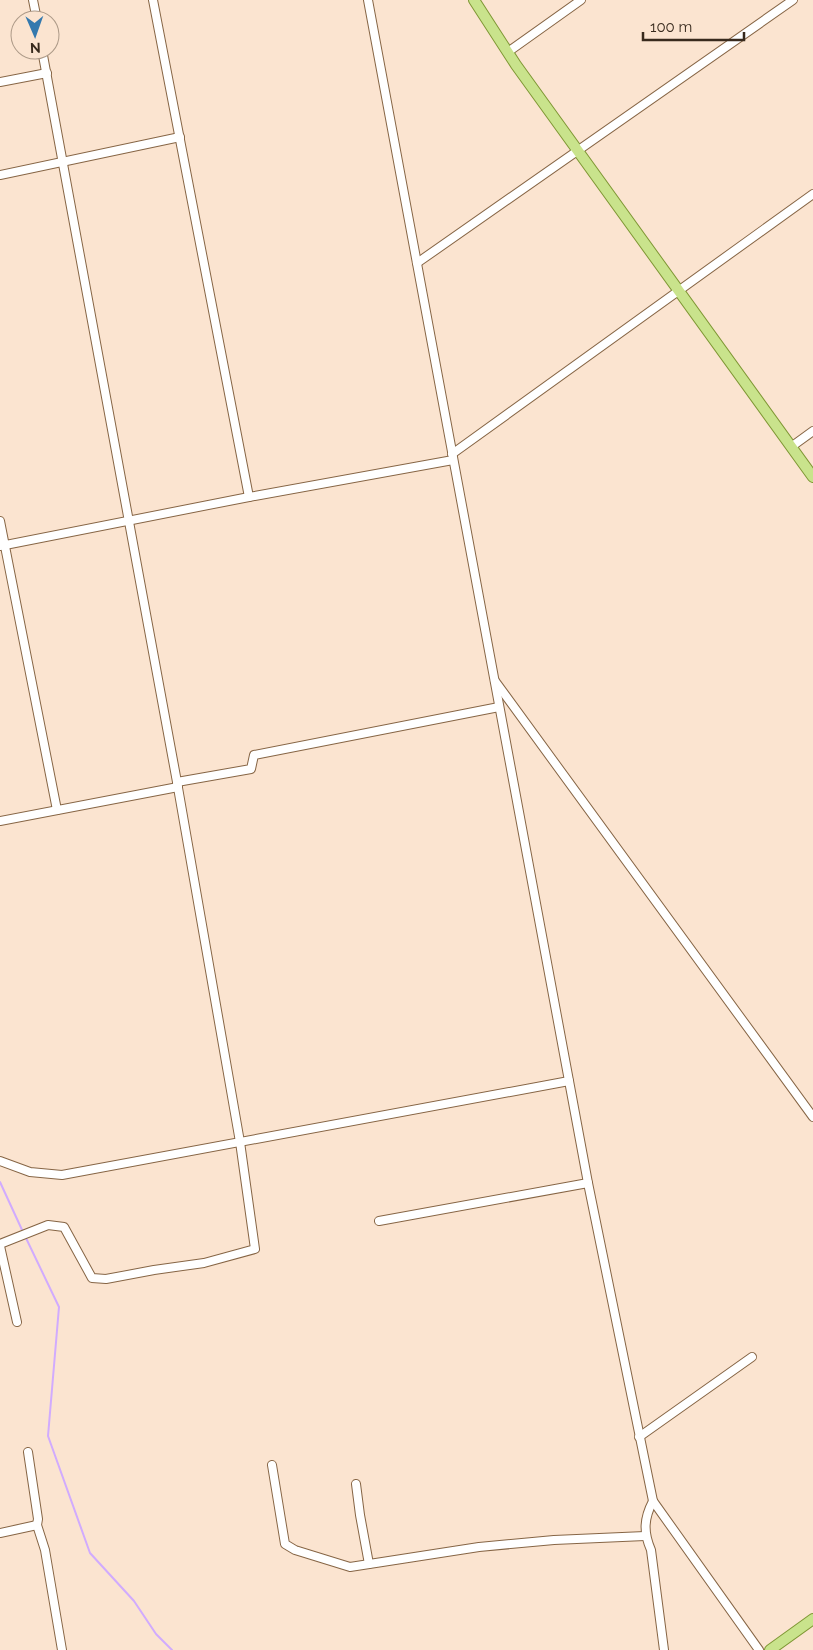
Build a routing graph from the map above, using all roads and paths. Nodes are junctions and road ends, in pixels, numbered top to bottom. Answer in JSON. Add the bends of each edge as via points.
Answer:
{"nodes":[{"id":1,"x":153,"y":0,"type":"edge"},
{"id":2,"x":368,"y":0,"type":"edge"},
{"id":3,"x":474,"y":0,"type":"edge"},
{"id":4,"x":581,"y":0,"type":"edge"},
{"id":5,"x":793,"y":0,"type":"edge"},
{"id":6,"x":508,"y":52,"type":"junction"},
{"id":7,"x":44,"y":60,"type":"edge"},
{"id":8,"x":47,"y":73,"type":"junction"},
{"id":9,"x":0,"y":82,"type":"edge"},
{"id":10,"x":180,"y":137,"type":"junction"},
{"id":11,"x":579,"y":152,"type":"junction"},
{"id":12,"x":63,"y":162,"type":"junction"},
{"id":13,"x":0,"y":175,"type":"edge"},
{"id":14,"x":813,"y":194,"type":"edge"},
{"id":15,"x":417,"y":263,"type":"junction"},
{"id":16,"x":679,"y":291,"type":"junction"},
{"id":17,"x":813,"y":431,"type":"edge"},
{"id":18,"x":791,"y":447,"type":"junction"},
{"id":19,"x":452,"y":457,"type":"junction"},
{"id":20,"x":813,"y":477,"type":"edge"},
{"id":21,"x":249,"y":497,"type":"junction"},
{"id":22,"x":0,"y":521,"type":"edge"},
{"id":23,"x":129,"y":521,"type":"junction"},
{"id":24,"x":2,"y":546,"type":"edge"},
{"id":25,"x":494,"y":680,"type":"junction"},
{"id":26,"x":499,"y":707,"type":"junction"},
{"id":27,"x":177,"y":785,"type":"junction"},
{"id":28,"x":56,"y":810,"type":"junction"},
{"id":29,"x":0,"y":821,"type":"edge"},
{"id":30,"x":569,"y":1081,"type":"junction"},
{"id":31,"x":813,"y":1117,"type":"edge"},
{"id":32,"x":240,"y":1142,"type":"junction"},
{"id":33,"x":0,"y":1161,"type":"edge"},
{"id":34,"x":588,"y":1183,"type":"junction"},
{"id":35,"x":379,"y":1221,"type":"dead end"},
{"id":36,"x":0,"y":1245,"type":"edge"},
{"id":37,"x":17,"y":1322,"type":"dead end"},
{"id":38,"x":752,"y":1358,"type":"dead end"},
{"id":39,"x":639,"y":1437,"type":"junction"},
{"id":40,"x":28,"y":1452,"type":"dead end"},
{"id":41,"x":272,"y":1465,"type":"dead end"},
{"id":42,"x":356,"y":1484,"type":"dead end"},
{"id":43,"x":653,"y":1501,"type":"junction"},
{"id":44,"x":37,"y":1525,"type":"junction"},
{"id":45,"x":0,"y":1533,"type":"edge"},
{"id":46,"x":645,"y":1536,"type":"junction"},
{"id":47,"x":369,"y":1564,"type":"junction"},
{"id":48,"x":813,"y":1619,"type":"edge"},
{"id":49,"x":62,"y":1650,"type":"edge"},
{"id":50,"x":664,"y":1650,"type":"edge"},
{"id":51,"x":759,"y":1650,"type":"edge"},
{"id":52,"x":770,"y":1650,"type":"edge"}],
"edges":[{"from":1,"to":10,"type":"street"},
{"from":2,"to":15,"type":"street"},
{"from":3,"to":6,"type":"main road"},
{"from":4,"to":6,"type":"street"},
{"from":5,"to":11,"type":"street"},
{"from":6,"to":11,"type":"main road"},
{"from":7,"to":8,"type":"street"},
{"from":8,"to":9,"type":"street"},
{"from":8,"to":12,"type":"street"},
{"from":10,"to":12,"type":"street"},
{"from":10,"to":21,"type":"street"},
{"from":11,"to":15,"type":"street"},
{"from":11,"to":16,"type":"main road"},
{"from":12,"to":13,"type":"street"},
{"from":12,"to":23,"type":"street"},
{"from":14,"to":16,"type":"street"},
{"from":15,"to":19,"type":"street"},
{"from":16,"to":18,"type":"main road"},
{"from":16,"to":19,"type":"street"},
{"from":17,"to":18,"type":"street"},
{"from":18,"to":20,"type":"main road"},
{"from":19,"to":21,"type":"street"},
{"from":19,"to":25,"type":"street"},
{"from":21,"to":23,"type":"street"},
{"from":22,"to":24,"type":"street"},
{"from":23,"to":24,"type":"street"},
{"from":23,"to":27,"type":"street"},
{"from":24,"to":28,"type":"street"},
{"from":25,"to":26,"type":"street"},
{"from":25,"to":31,"type":"street"},
{"from":26,"to":27,"type":"street","via":[[254,755],[251,769]]},
{"from":26,"to":30,"type":"street"},
{"from":27,"to":28,"type":"street"},
{"from":27,"to":32,"type":"street"},
{"from":28,"to":29,"type":"street"},
{"from":30,"to":32,"type":"street"},
{"from":30,"to":34,"type":"street"},
{"from":32,"to":33,"type":"street","via":[[62,1175],[30,1172]]},
{"from":32,"to":36,"type":"street","via":[[255,1249],[204,1263],[106,1279],[92,1278],[64,1227],[48,1225]]},
{"from":34,"to":35,"type":"street"},
{"from":34,"to":39,"type":"street"},
{"from":36,"to":37,"type":"street"},
{"from":38,"to":39,"type":"street"},
{"from":39,"to":43,"type":"street"},
{"from":40,"to":44,"type":"street"},
{"from":41,"to":47,"type":"street","via":[[286,1544],[350,1568]]},
{"from":42,"to":47,"type":"street"},
{"from":43,"to":46,"type":"street","via":[[646,1514]]},
{"from":43,"to":51,"type":"street"},
{"from":44,"to":45,"type":"street"},
{"from":44,"to":49,"type":"street","via":[[45,1550]]},
{"from":46,"to":47,"type":"street","via":[[479,1547]]},
{"from":46,"to":50,"type":"street","via":[[651,1550]]},
{"from":48,"to":52,"type":"main road"}]}
